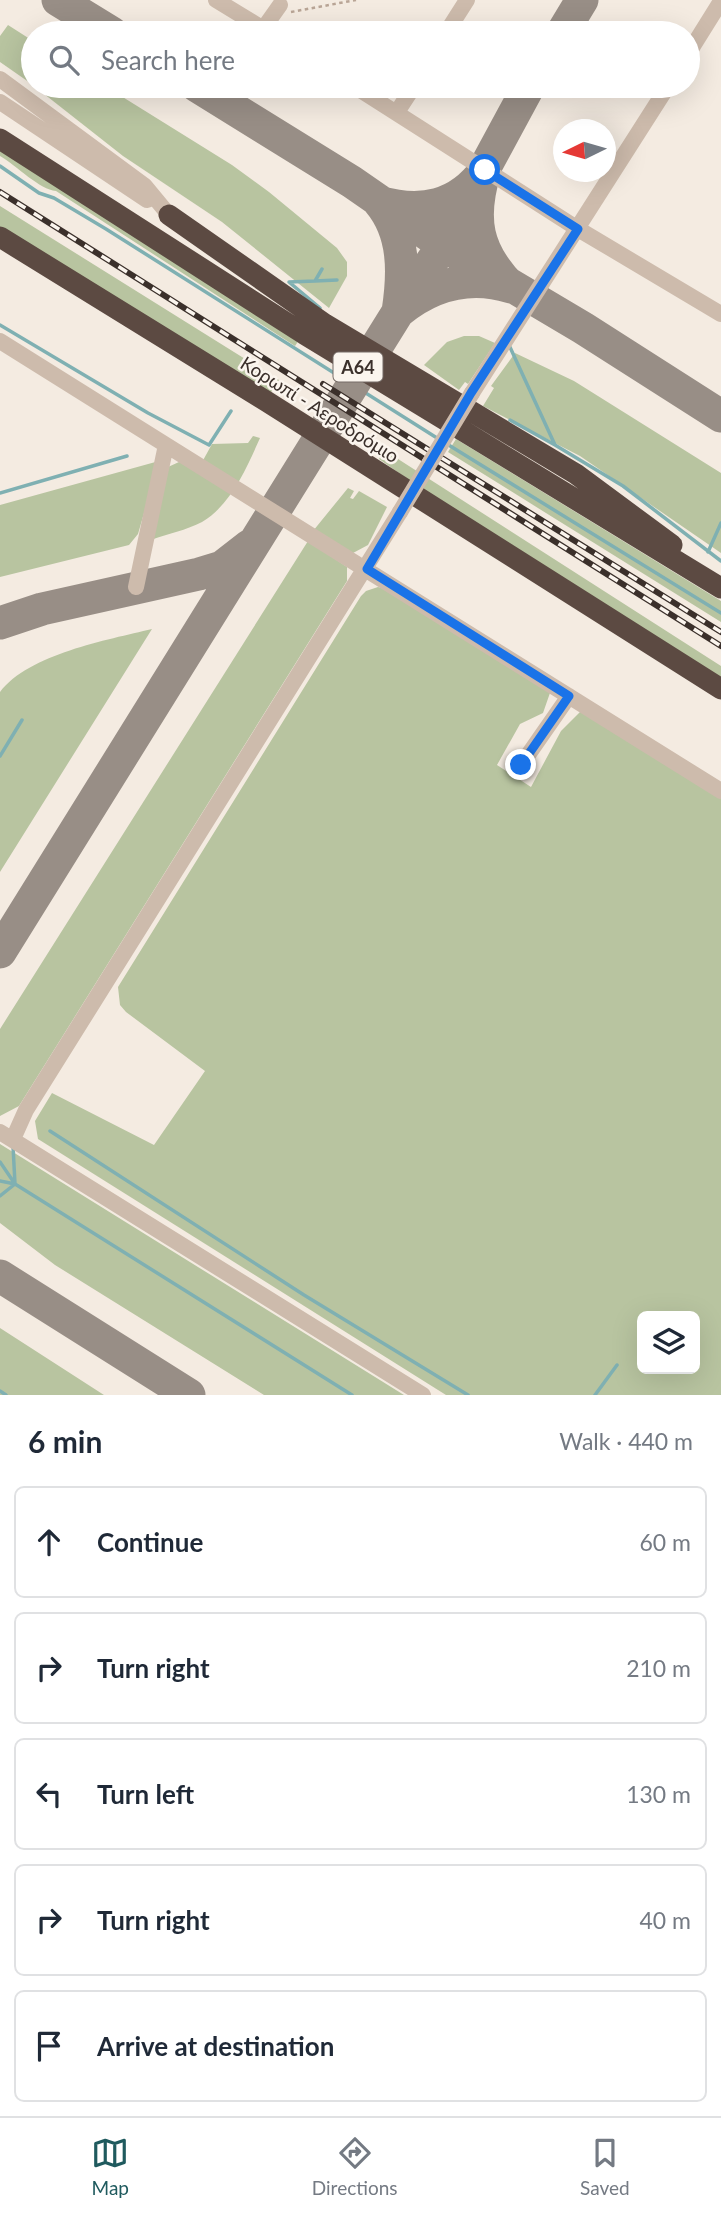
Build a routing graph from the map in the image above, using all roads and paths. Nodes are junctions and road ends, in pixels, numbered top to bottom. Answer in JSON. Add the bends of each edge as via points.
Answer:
{"nodes":[{"id":1,"x":216,"y":0,"type":"edge"},
{"id":2,"x":356,"y":0,"type":"edge"},
{"id":3,"x":467,"y":0,"type":"edge"},
{"id":4,"x":721,"y":1,"type":"edge"},
{"id":5,"x":286,"y":8,"type":"joint"},
{"id":6,"x":250,"y":21,"type":"edge"},
{"id":7,"x":275,"y":21,"type":"edge"},
{"id":8,"x":454,"y":21,"type":"edge"},
{"id":9,"x":700,"y":35,"type":"edge"},
{"id":10,"x":0,"y":79,"type":"edge"},
{"id":11,"x":21,"y":94,"type":"edge"},
{"id":12,"x":26,"y":98,"type":"edge"},
{"id":13,"x":374,"y":98,"type":"edge"},
{"id":14,"x":406,"y":98,"type":"edge"},
{"id":15,"x":660,"y":98,"type":"edge"},
{"id":16,"x":0,"y":102,"type":"edge"},
{"id":17,"x":397,"y":112,"type":"junction"},
{"id":18,"x":0,"y":139,"type":"edge"},
{"id":19,"x":169,"y":215,"type":"junction"},
{"id":20,"x":578,"y":229,"type":"junction"},
{"id":21,"x":0,"y":237,"type":"edge"},
{"id":22,"x":719,"y":308,"type":"edge"},
{"id":23,"x":0,"y":341,"type":"edge"},
{"id":24,"x":166,"y":445,"type":"junction"},
{"id":25,"x":367,"y":569,"type":"junction"},
{"id":26,"x":721,"y":585,"type":"edge"},
{"id":27,"x":136,"y":587,"type":"dead end"},
{"id":28,"x":721,"y":689,"type":"edge"},
{"id":29,"x":569,"y":696,"type":"junction"},
{"id":30,"x":521,"y":765,"type":"dead end"},
{"id":31,"x":721,"y":792,"type":"edge"},
{"id":32,"x":6,"y":1136,"type":"edge"},
{"id":33,"x":423,"y":1395,"type":"edge"}],
"edges":[{"from":1,"to":6,"type":"street"},
{"from":2,"to":5,"type":"path"},
{"from":3,"to":8,"type":"street"},
{"from":4,"to":9,"type":"street"},
{"from":5,"to":7,"type":"street"},
{"from":10,"to":11,"type":"street"},
{"from":12,"to":19,"type":"street","via":[[145,186]]},
{"from":13,"to":17,"type":"street"},
{"from":14,"to":17,"type":"street"},
{"from":15,"to":20,"type":"street"},
{"from":16,"to":19,"type":"street"},
{"from":17,"to":20,"type":"street"},
{"from":18,"to":26,"type":"highway","number":"Α64","via":[[304,334]]},
{"from":19,"to":26,"type":"highway","via":[[325,324],[576,474]]},
{"from":20,"to":22,"type":"street"},
{"from":20,"to":25,"type":"street","bridge":true,"via":[[471,393]]},
{"from":21,"to":28,"type":"highway","name":"Κορωπί - Αεροδρόμιο"},
{"from":23,"to":24,"type":"street"},
{"from":24,"to":25,"type":"street"},
{"from":24,"to":27,"type":"street"},
{"from":25,"to":29,"type":"street"},
{"from":25,"to":32,"type":"street"},
{"from":29,"to":30,"type":"street"},
{"from":29,"to":31,"type":"street"},
{"from":32,"to":33,"type":"street"}]}
